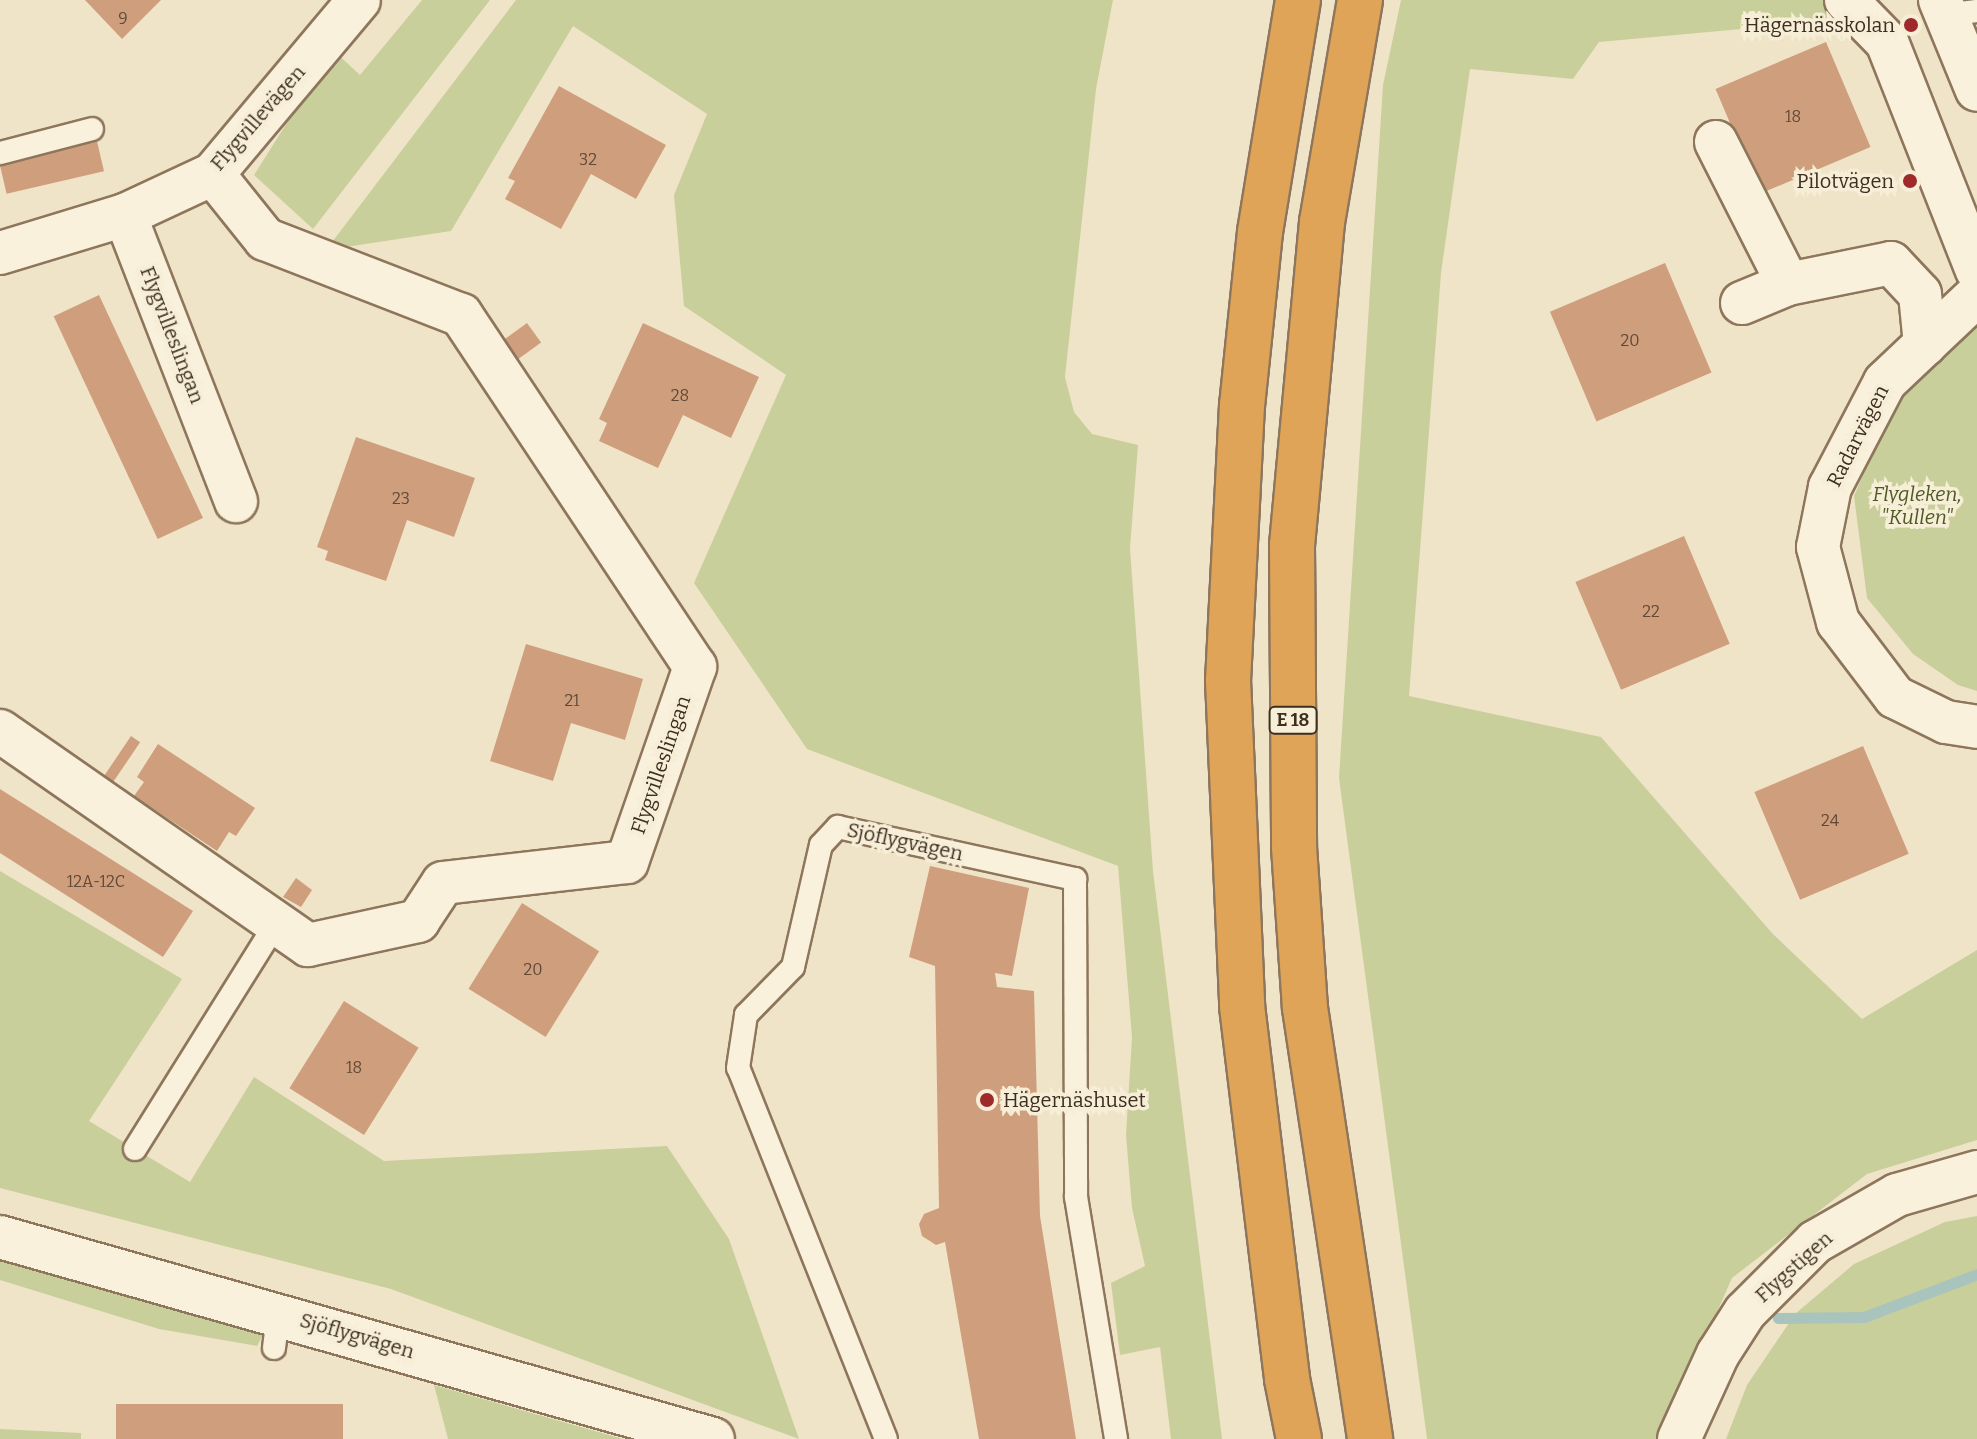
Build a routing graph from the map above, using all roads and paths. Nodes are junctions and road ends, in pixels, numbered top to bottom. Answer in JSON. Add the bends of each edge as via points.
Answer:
{"nodes":[{"id":1,"x":359,"y":0,"type":"edge"},
{"id":2,"x":1298,"y":0,"type":"edge"},
{"id":3,"x":1360,"y":0,"type":"edge"},
{"id":4,"x":1846,"y":0,"type":"edge"},
{"id":5,"x":1954,"y":8,"type":"edge"},
{"id":6,"x":1977,"y":90,"type":"edge"},
{"id":7,"x":92,"y":129,"type":"dead end"},
{"id":8,"x":1716,"y":142,"type":"dead end"},
{"id":9,"x":0,"y":153,"type":"edge"},
{"id":10,"x":213,"y":174,"type":"junction"},
{"id":11,"x":125,"y":215,"type":"junction"},
{"id":12,"x":0,"y":253,"type":"edge"},
{"id":13,"x":1977,"y":270,"type":"edge"},
{"id":14,"x":1788,"y":284,"type":"junction"},
{"id":15,"x":1977,"y":295,"type":"edge"},
{"id":16,"x":1742,"y":303,"type":"dead end"},
{"id":17,"x":1925,"y":345,"type":"junction"},
{"id":18,"x":236,"y":501,"type":"dead end"},
{"id":19,"x":1977,"y":727,"type":"edge"},
{"id":20,"x":0,"y":731,"type":"edge"},
{"id":21,"x":276,"y":923,"type":"junction"},
{"id":22,"x":135,"y":1149,"type":"dead end"},
{"id":23,"x":1977,"y":1172,"type":"edge"},
{"id":24,"x":0,"y":1237,"type":"edge"},
{"id":25,"x":713,"y":1439,"type":"edge"},
{"id":26,"x":886,"y":1439,"type":"edge"},
{"id":27,"x":1116,"y":1439,"type":"edge"},
{"id":28,"x":1299,"y":1439,"type":"edge"},
{"id":29,"x":1370,"y":1439,"type":"edge"},
{"id":30,"x":1679,"y":1439,"type":"edge"}],
"edges":[{"from":1,"to":10,"type":"street","name":"Flygvillevägen"},
{"from":2,"to":28,"type":"highway","via":[[1260,232],[1243,389],[1228,680],[1242,1006],[1287,1379]]},
{"from":3,"to":29,"type":"highway","number":"E 18","via":[[1322,222],[1292,545],[1294,831],[1305,1008]]},
{"from":4,"to":13,"type":"street","via":[[1887,42]]},
{"from":5,"to":6,"type":"street"},
{"from":7,"to":9,"type":"lane"},
{"from":8,"to":14,"type":"street"},
{"from":10,"to":11,"type":"street","name":"Flygvillevägen"},
{"from":10,"to":21,"type":"street","name":"Flygvilleslingan","via":[[265,239],[461,315],[695,667],[627,862],[443,883],[418,921],[308,945]]},
{"from":11,"to":12,"type":"street","name":"Flygvillevägen"},
{"from":11,"to":18,"type":"street","name":"Flygvilleslingan"},
{"from":14,"to":16,"type":"street"},
{"from":14,"to":17,"type":"street","via":[[1891,263],[1920,294]]},
{"from":15,"to":17,"type":"street","name":"Radarvägen"},
{"from":17,"to":19,"type":"street","name":"Radarvägen","via":[[1878,395],[1830,487],[1818,547],[1838,622],[1895,697],[1946,722]]},
{"from":20,"to":21,"type":"street","name":"Flygvilleslingan"},
{"from":21,"to":22,"type":"lane"},
{"from":23,"to":30,"type":"street","name":"Flygstigen","via":[[1897,1195],[1815,1242],[1745,1312],[1718,1354]]},
{"from":24,"to":25,"type":"street","name":"Sjöflygvägen","via":[[276,1330]]},
{"from":26,"to":27,"type":"lane","name":"Sjöflygvägen","via":[[738,1068],[746,1015],[793,967],[821,845],[838,827],[1075,879],[1076,1197]]}]}
